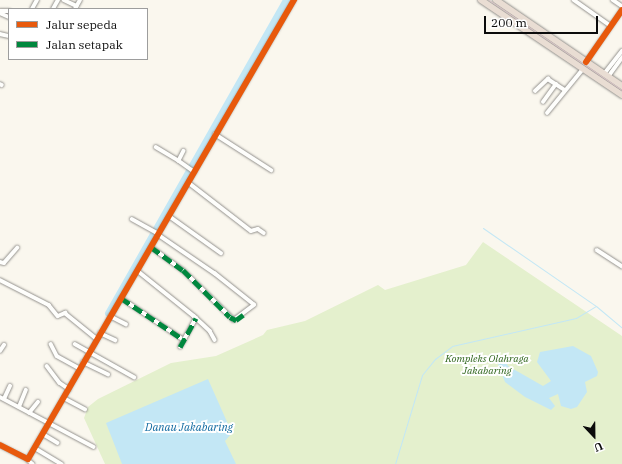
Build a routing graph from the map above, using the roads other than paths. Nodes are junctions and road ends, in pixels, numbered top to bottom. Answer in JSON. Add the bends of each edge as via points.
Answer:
{"nodes":[{"id":1,"x":64,"y":0,"type":"edge"},
{"id":2,"x":80,"y":0,"type":"edge"},
{"id":3,"x":294,"y":0,"type":"edge"},
{"id":4,"x":481,"y":0,"type":"edge"},
{"id":5,"x":574,"y":0,"type":"edge"},
{"id":6,"x":613,"y":0,"type":"edge"},
{"id":7,"x":497,"y":1,"type":"edge"},
{"id":8,"x":622,"y":6,"type":"edge"},
{"id":9,"x":76,"y":7,"type":"edge"},
{"id":10,"x":492,"y":7,"type":"junction"},
{"id":11,"x":622,"y":10,"type":"edge"},
{"id":12,"x":611,"y":26,"type":"junction"},
{"id":13,"x":622,"y":51,"type":"edge"},
{"id":14,"x":622,"y":58,"type":"edge"},
{"id":15,"x":586,"y":62,"type":"junction"},
{"id":16,"x":615,"y":64,"type":"junction"},
{"id":17,"x":622,"y":66,"type":"edge"},
{"id":18,"x":583,"y":69,"type":"junction"},
{"id":19,"x":607,"y":74,"type":"junction"},
{"id":20,"x":556,"y":84,"type":"junction"},
{"id":21,"x":622,"y":86,"type":"edge"},
{"id":22,"x":535,"y":90,"type":"dead end"},
{"id":23,"x":565,"y":90,"type":"junction"},
{"id":24,"x":622,"y":95,"type":"edge"},
{"id":25,"x":543,"y":102,"type":"dead end"},
{"id":26,"x":547,"y":113,"type":"dead end"},
{"id":27,"x":215,"y":134,"type":"junction"},
{"id":28,"x":156,"y":147,"type":"dead end"},
{"id":29,"x":184,"y":151,"type":"dead end"},
{"id":30,"x":179,"y":161,"type":"junction"},
{"id":31,"x":271,"y":170,"type":"dead end"},
{"id":32,"x":195,"y":172,"type":"junction"},
{"id":33,"x":189,"y":183,"type":"junction"},
{"id":34,"x":169,"y":216,"type":"junction"},
{"id":35,"x":132,"y":219,"type":"dead end"},
{"id":36,"x":264,"y":233,"type":"dead end"},
{"id":37,"x":158,"y":234,"type":"junction"},
{"id":38,"x":151,"y":247,"type":"junction"},
{"id":39,"x":17,"y":248,"type":"dead end"},
{"id":40,"x":597,"y":250,"type":"dead end"},
{"id":41,"x":221,"y":253,"type":"dead end"},
{"id":42,"x":0,"y":262,"type":"edge"},
{"id":43,"x":622,"y":266,"type":"edge"},
{"id":44,"x":138,"y":271,"type":"junction"},
{"id":45,"x":0,"y":280,"type":"edge"},
{"id":46,"x":121,"y":298,"type":"junction"},
{"id":47,"x":110,"y":316,"type":"junction"},
{"id":48,"x":196,"y":318,"type":"junction"},
{"id":49,"x":126,"y":324,"type":"dead end"},
{"id":50,"x":100,"y":333,"type":"junction"},
{"id":51,"x":97,"y":339,"type":"junction"},
{"id":52,"x":115,"y":340,"type":"dead end"},
{"id":53,"x":184,"y":340,"type":"junction"},
{"id":54,"x":214,"y":340,"type":"dead end"},
{"id":55,"x":51,"y":344,"type":"dead end"},
{"id":56,"x":75,"y":344,"type":"dead end"},
{"id":57,"x":4,"y":345,"type":"dead end"},
{"id":58,"x":180,"y":347,"type":"dead end"},
{"id":59,"x":0,"y":351,"type":"edge"},
{"id":60,"x":89,"y":353,"type":"junction"},
{"id":61,"x":83,"y":362,"type":"junction"},
{"id":62,"x":48,"y":366,"type":"dead end"},
{"id":63,"x":80,"y":369,"type":"junction"},
{"id":64,"x":108,"y":374,"type":"dead end"},
{"id":65,"x":134,"y":377,"type":"dead end"},
{"id":66,"x":10,"y":386,"type":"dead end"},
{"id":67,"x":69,"y":389,"type":"junction"},
{"id":68,"x":26,"y":390,"type":"dead end"},
{"id":69,"x":2,"y":398,"type":"edge"},
{"id":70,"x":64,"y":398,"type":"junction"},
{"id":71,"x":38,"y":402,"type":"dead end"},
{"id":72,"x":19,"y":407,"type":"junction"},
{"id":73,"x":85,"y":409,"type":"dead end"},
{"id":74,"x":29,"y":413,"type":"junction"},
{"id":75,"x":49,"y":423,"type":"junction"},
{"id":76,"x":45,"y":435,"type":"junction"},
{"id":77,"x":58,"y":443,"type":"dead end"},
{"id":78,"x":0,"y":445,"type":"edge"},
{"id":79,"x":94,"y":447,"type":"dead end"},
{"id":80,"x":37,"y":449,"type":"junction"},
{"id":81,"x":28,"y":460,"type":"dead end"},
{"id":82,"x":33,"y":464,"type":"edge"},
{"id":83,"x":62,"y":464,"type":"edge"}],
"edges":[{"from":1,"to":9,"type":"street"},
{"from":2,"to":9,"type":"street"},
{"from":3,"to":27,"type":"street"},
{"from":4,"to":10,"type":"highway"},
{"from":5,"to":12,"type":"street"},
{"from":6,"to":8,"type":"street"},
{"from":7,"to":10,"type":"highway"},
{"from":7,"to":15,"type":"highway"},
{"from":10,"to":18,"type":"highway"},
{"from":11,"to":12,"type":"street"},
{"from":12,"to":15,"type":"street"},
{"from":13,"to":16,"type":"street"},
{"from":14,"to":16,"type":"street"},
{"from":15,"to":19,"type":"highway"},
{"from":16,"to":17,"type":"street"},
{"from":16,"to":19,"type":"street"},
{"from":18,"to":23,"type":"street"},
{"from":18,"to":24,"type":"highway"},
{"from":19,"to":21,"type":"highway"},
{"from":20,"to":22,"type":"street","via":[[546,79]]},
{"from":20,"to":23,"type":"street"},
{"from":20,"to":25,"type":"street"},
{"from":23,"to":26,"type":"street"},
{"from":27,"to":31,"type":"street"},
{"from":27,"to":32,"type":"street"},
{"from":28,"to":30,"type":"street"},
{"from":29,"to":30,"type":"street"},
{"from":30,"to":32,"type":"street"},
{"from":32,"to":33,"type":"street"},
{"from":33,"to":34,"type":"street"},
{"from":33,"to":36,"type":"street","via":[[252,231],[258,229]]},
{"from":34,"to":37,"type":"street"},
{"from":34,"to":41,"type":"street"},
{"from":35,"to":37,"type":"street"},
{"from":37,"to":38,"type":"street"},
{"from":37,"to":38,"type":"street","via":[[254,305],[234,320],[188,275]]},
{"from":38,"to":44,"type":"street"},
{"from":39,"to":42,"type":"street","via":[[4,263]]},
{"from":40,"to":43,"type":"street"},
{"from":44,"to":46,"type":"street"},
{"from":44,"to":48,"type":"street"},
{"from":45,"to":51,"type":"street","via":[[49,305],[58,316],[65,313]]},
{"from":46,"to":47,"type":"street"},
{"from":46,"to":53,"type":"street"},
{"from":47,"to":49,"type":"street"},
{"from":47,"to":50,"type":"street"},
{"from":48,"to":53,"type":"street"},
{"from":48,"to":54,"type":"street","via":[[210,331]]},
{"from":50,"to":51,"type":"street"},
{"from":50,"to":52,"type":"street"},
{"from":51,"to":60,"type":"street"},
{"from":53,"to":58,"type":"street"},
{"from":55,"to":63,"type":"street","via":[[58,356]]},
{"from":56,"to":60,"type":"street"},
{"from":57,"to":59,"type":"street"},
{"from":60,"to":61,"type":"street"},
{"from":60,"to":65,"type":"street"},
{"from":61,"to":63,"type":"street"},
{"from":61,"to":64,"type":"street"},
{"from":62,"to":67,"type":"street","via":[[60,383]]},
{"from":63,"to":67,"type":"street"},
{"from":66,"to":69,"type":"street"},
{"from":67,"to":70,"type":"street"},
{"from":68,"to":72,"type":"street"},
{"from":69,"to":72,"type":"street"},
{"from":70,"to":73,"type":"street"},
{"from":70,"to":75,"type":"street"},
{"from":71,"to":74,"type":"street"},
{"from":72,"to":74,"type":"street"},
{"from":74,"to":75,"type":"street"},
{"from":75,"to":76,"type":"street"},
{"from":75,"to":79,"type":"street"},
{"from":76,"to":77,"type":"street"},
{"from":76,"to":80,"type":"street"},
{"from":78,"to":80,"type":"street","via":[[28,459]]},
{"from":80,"to":83,"type":"street"},
{"from":81,"to":82,"type":"street"}]}
